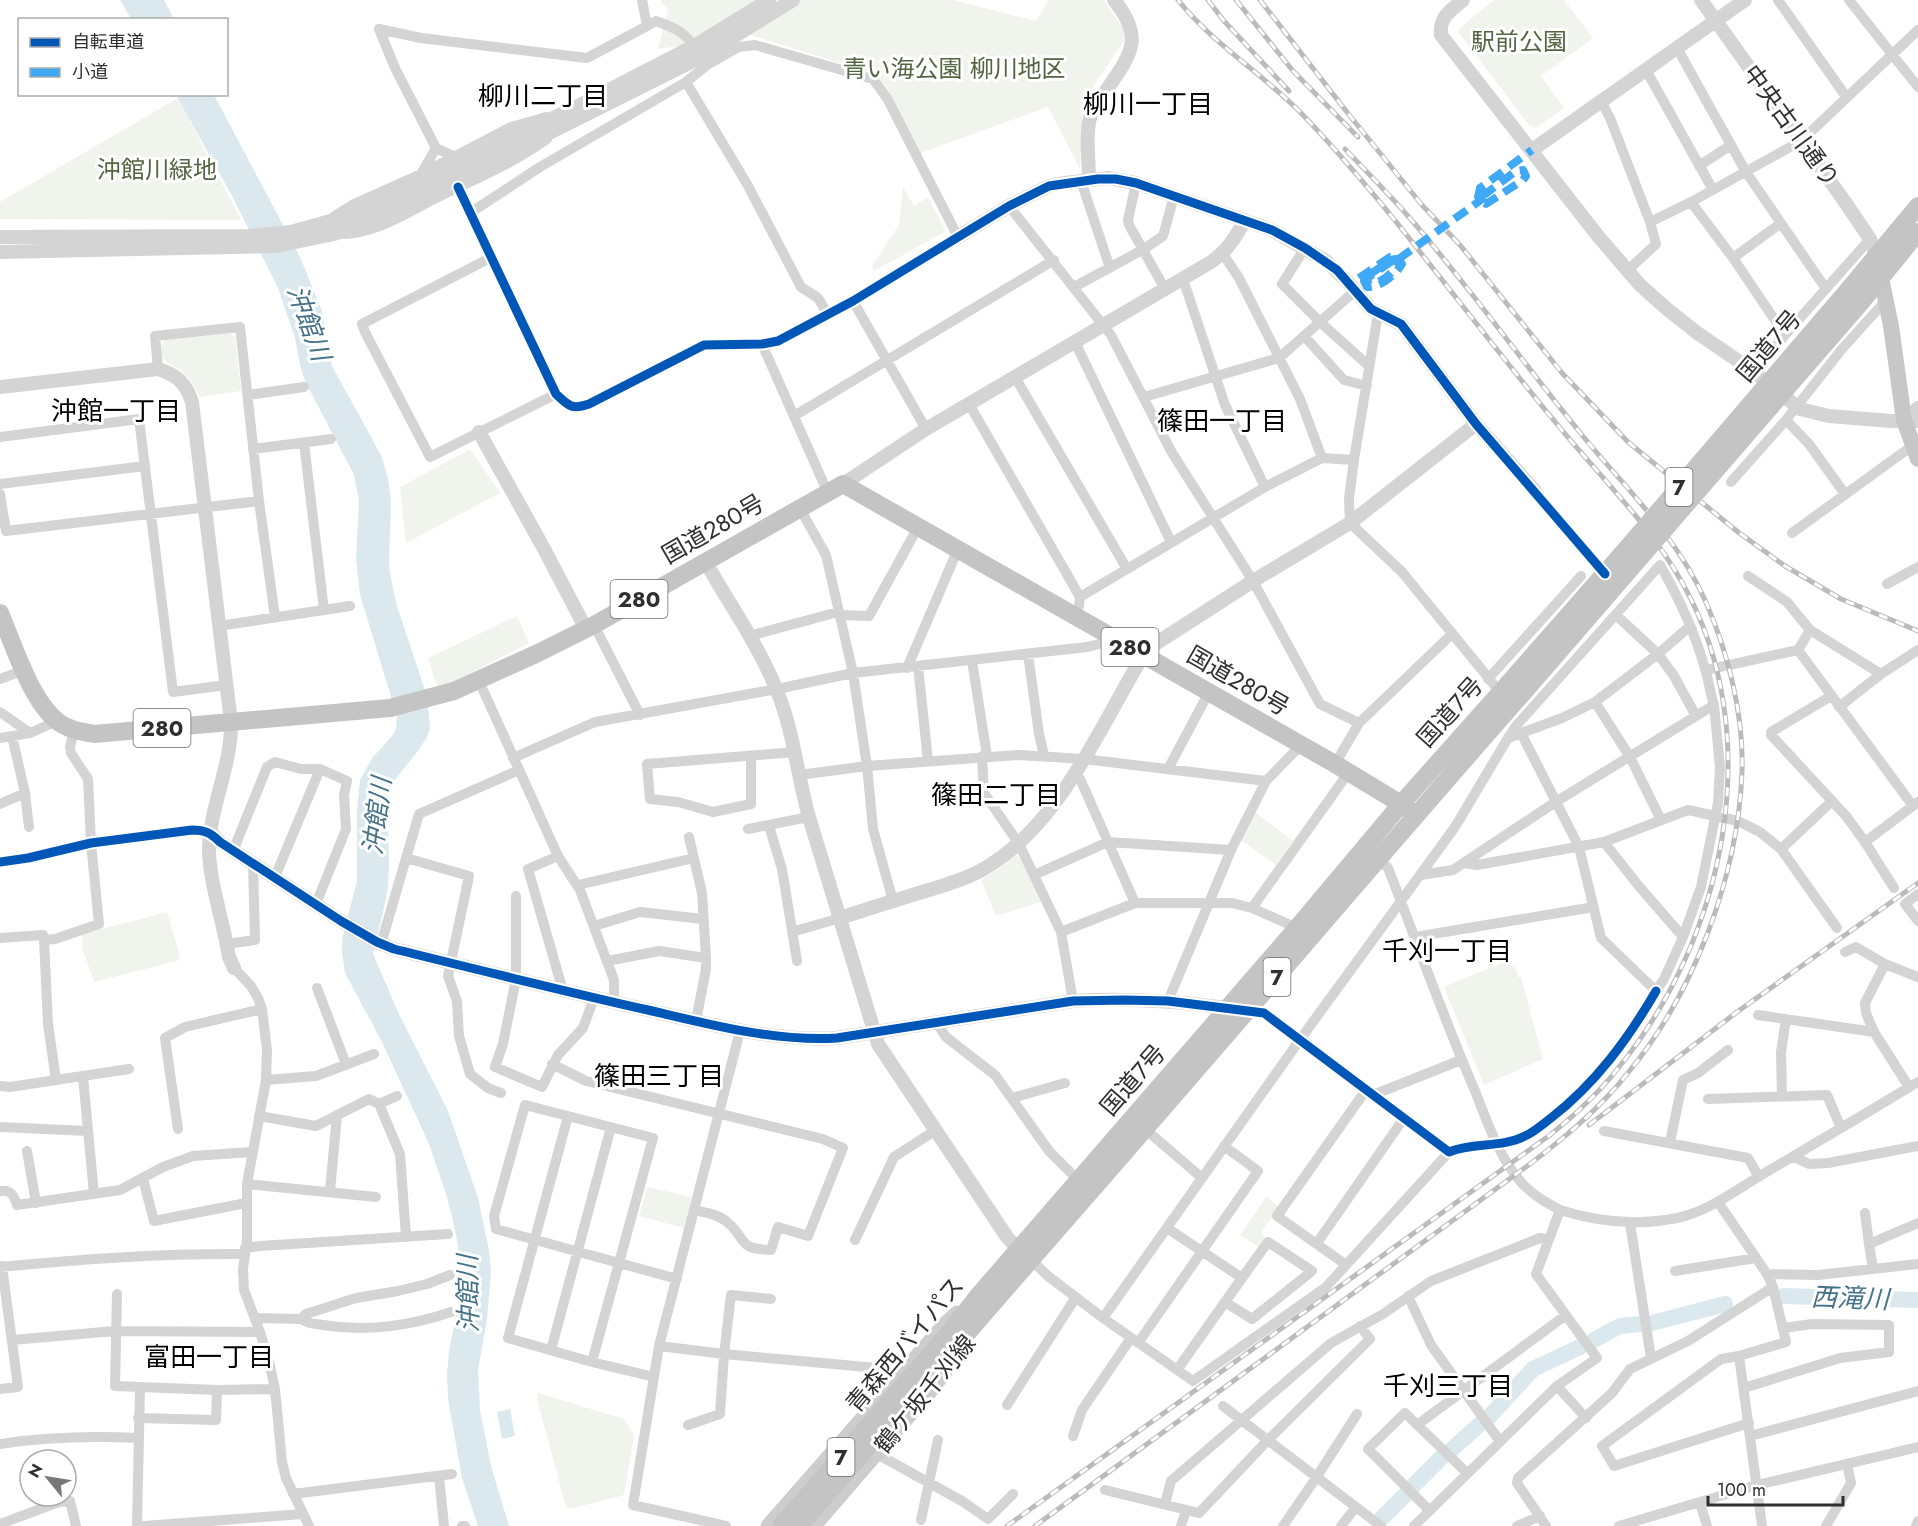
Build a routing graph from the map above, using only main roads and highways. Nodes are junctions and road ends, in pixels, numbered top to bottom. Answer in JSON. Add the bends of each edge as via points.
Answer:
{"nodes":[{"id":1,"x":1918,"y":206,"type":"edge"},
{"id":2,"x":1918,"y":232,"type":"edge"},
{"id":3,"x":1873,"y":247,"type":"junction"},
{"id":4,"x":1881,"y":276,"type":"junction"},
{"id":5,"x":1855,"y":295,"type":"junction"},
{"id":6,"x":1911,"y":421,"type":"edge"},
{"id":7,"x":1915,"y":452,"type":"edge"},
{"id":8,"x":0,"y":613,"type":"edge"},
{"id":9,"x":1504,"y":687,"type":"junction"},
{"id":10,"x":1408,"y":810,"type":"junction"},
{"id":11,"x":1371,"y":853,"type":"junction"},
{"id":12,"x":1025,"y":1255,"type":"junction"},
{"id":13,"x":904,"y":1387,"type":"junction"},
{"id":14,"x":768,"y":1526,"type":"edge"},
{"id":15,"x":782,"y":1526,"type":"edge"},
{"id":16,"x":799,"y":1526,"type":"edge"},
{"id":17,"x":814,"y":1526,"type":"edge"}],
"edges":[{"from":1,"to":3,"type":"highway","name":"国道7号","number":"7"},
{"from":2,"to":4,"type":"highway","name":"国道7号","number":"7"},
{"from":3,"to":4,"type":"main road"},
{"from":3,"to":5,"type":"highway","name":"国道7号","number":"7"},
{"from":4,"to":5,"type":"highway","name":"国道7号","number":"7"},
{"from":4,"to":6,"type":"main road"},
{"from":5,"to":9,"type":"highway","name":"国道7号","number":"7","bridge":true},
{"from":5,"to":9,"type":"highway","name":"国道7号","number":"7","bridge":true},
{"from":6,"to":7,"type":"main road"},
{"from":8,"to":10,"type":"highway","name":"国道280号","number":"280","via":[[44,710],[74,731],[94,734],[393,707],[478,681],[590,627],[835,487],[958,549],[1342,768]]},
{"from":9,"to":10,"type":"highway","name":"国道7号","number":"7"},
{"from":9,"to":10,"type":"highway","name":"国道7号","number":"7","via":[[1488,733]]},
{"from":10,"to":11,"type":"highway","name":"国道7号","number":"7"},
{"from":11,"to":12,"type":"highway","name":"国道7号","number":"7","via":[[1248,1011],[1145,1129]]},
{"from":11,"to":12,"type":"highway","name":"国道7号","number":"7","via":[[1297,928],[1078,1180]]},
{"from":12,"to":13,"type":"highway","name":"青森西バイパス","number":"7"},
{"from":12,"to":13,"type":"highway","name":"青森西バイパス","number":"7","via":[[978,1296]]},
{"from":12,"to":17,"type":"main road","name":"鶴ケ坂千刈線","via":[[1022,1278]]},
{"from":13,"to":14,"type":"main road","name":"鶴ケ坂千刈線"},
{"from":13,"to":15,"type":"highway","name":"青森西バイパス","number":"7"},
{"from":13,"to":16,"type":"highway","name":"青森西バイパス","number":"7"}]}
